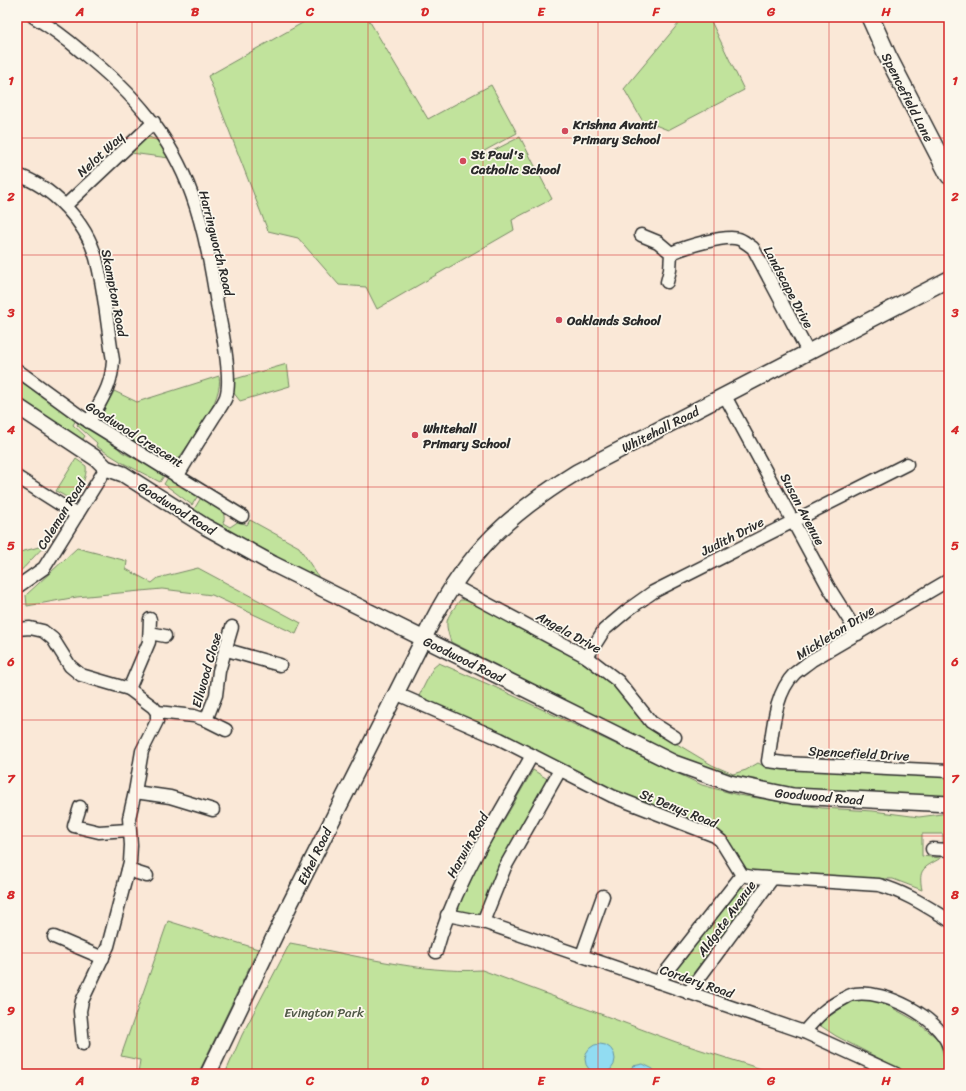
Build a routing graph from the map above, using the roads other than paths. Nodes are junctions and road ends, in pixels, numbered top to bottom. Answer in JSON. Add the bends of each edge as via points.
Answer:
{"nodes":[{"id":1,"x":34,"y":17,"type":"edge"},
{"id":2,"x":870,"y":17,"type":"edge"},
{"id":3,"x":154,"y":122,"type":"junction"},
{"id":4,"x":17,"y":175,"type":"edge"},
{"id":5,"x":949,"y":175,"type":"edge"},
{"id":6,"x":65,"y":206,"type":"junction"},
{"id":7,"x":641,"y":235,"type":"dead end"},
{"id":8,"x":671,"y":253,"type":"junction"},
{"id":9,"x":949,"y":279,"type":"edge"},
{"id":10,"x":667,"y":282,"type":"dead end"},
{"id":11,"x":808,"y":352,"type":"junction"},
{"id":12,"x":17,"y":370,"type":"edge"},
{"id":13,"x":726,"y":396,"type":"junction"},
{"id":14,"x":17,"y":406,"type":"edge"},
{"id":15,"x":89,"y":422,"type":"junction"},
{"id":16,"x":907,"y":464,"type":"dead end"},
{"id":17,"x":106,"y":468,"type":"junction"},
{"id":18,"x":177,"y":476,"type":"junction"},
{"id":19,"x":17,"y":477,"type":"edge"},
{"id":20,"x":77,"y":515,"type":"junction"},
{"id":21,"x":242,"y":516,"type":"dead end"},
{"id":22,"x":793,"y":521,"type":"junction"},
{"id":23,"x":949,"y":580,"type":"edge"},
{"id":24,"x":452,"y":585,"type":"junction"},
{"id":25,"x":17,"y":587,"type":"edge"},
{"id":26,"x":150,"y":619,"type":"dead end"},
{"id":27,"x":232,"y":627,"type":"dead end"},
{"id":28,"x":17,"y":629,"type":"edge"},
{"id":29,"x":150,"y":633,"type":"junction"},
{"id":30,"x":858,"y":634,"type":"junction"},
{"id":31,"x":165,"y":636,"type":"dead end"},
{"id":32,"x":423,"y":639,"type":"junction"},
{"id":33,"x":227,"y":650,"type":"junction"},
{"id":34,"x":587,"y":657,"type":"junction"},
{"id":35,"x":280,"y":665,"type":"dead end"},
{"id":36,"x":128,"y":689,"type":"junction"},
{"id":37,"x":395,"y":693,"type":"junction"},
{"id":38,"x":157,"y":712,"type":"junction"},
{"id":39,"x":206,"y":720,"type":"junction"},
{"id":40,"x":226,"y":730,"type":"dead end"},
{"id":41,"x":676,"y":737,"type":"dead end"},
{"id":42,"x":532,"y":755,"type":"junction"},
{"id":43,"x":768,"y":761,"type":"joint"},
{"id":44,"x":560,"y":770,"type":"junction"},
{"id":45,"x":949,"y":771,"type":"edge"},
{"id":46,"x":136,"y":792,"type":"junction"},
{"id":47,"x":949,"y":804,"type":"edge"},
{"id":48,"x":80,"y":807,"type":"dead end"},
{"id":49,"x":213,"y":810,"type":"dead end"},
{"id":50,"x":128,"y":830,"type":"junction"},
{"id":51,"x":932,"y":850,"type":"dead end"},
{"id":52,"x":949,"y":850,"type":"edge"},
{"id":53,"x":128,"y":870,"type":"junction"},
{"id":54,"x":742,"y":875,"type":"junction"},
{"id":55,"x":147,"y":876,"type":"dead end"},
{"id":56,"x":772,"y":879,"type":"junction"},
{"id":57,"x":602,"y":896,"type":"dead end"},
{"id":58,"x":447,"y":915,"type":"junction"},
{"id":59,"x":949,"y":920,"type":"edge"},
{"id":60,"x":483,"y":922,"type":"junction"},
{"id":61,"x":54,"y":937,"type":"dead end"},
{"id":62,"x":436,"y":952,"type":"dead end"},
{"id":63,"x":582,"y":955,"type":"junction"},
{"id":64,"x":103,"y":958,"type":"junction"},
{"id":65,"x":658,"y":982,"type":"junction"},
{"id":66,"x":688,"y":993,"type":"junction"},
{"id":67,"x":804,"y":1032,"type":"junction"},
{"id":68,"x":83,"y":1044,"type":"dead end"},
{"id":69,"x":949,"y":1046,"type":"edge"},
{"id":70,"x":208,"y":1074,"type":"edge"},
{"id":71,"x":896,"y":1074,"type":"edge"}],
"edges":[{"from":1,"to":3,"type":"street","name":"Harringworth Road","via":[[98,65],[129,93]]},
{"from":2,"to":5,"type":"main road","name":"Spencefield Lane"},
{"from":3,"to":6,"type":"street","name":"Nelot Way"},
{"from":3,"to":18,"type":"street","name":"Harringworth Road","via":[[175,156],[197,211],[213,278],[227,372],[226,396]]},
{"from":4,"to":6,"type":"street","name":"Skampton Road","via":[[43,188]]},
{"from":6,"to":15,"type":"street","name":"Skampton Road","via":[[80,226],[96,257],[113,360],[109,386]]},
{"from":7,"to":8,"type":"street","via":[[658,242]]},
{"from":8,"to":10,"type":"street"},
{"from":8,"to":11,"type":"street","name":"Landscape Drive","via":[[698,243],[728,238],[739,238],[753,248]]},
{"from":9,"to":11,"type":"street","name":"Whitehall Road"},
{"from":11,"to":13,"type":"street","name":"Whitehall Road"},
{"from":12,"to":15,"type":"street","name":"Goodwood Crescent"},
{"from":13,"to":22,"type":"street","name":"Susan Avenue"},
{"from":13,"to":24,"type":"street","name":"Whitehall Road","via":[[577,472],[523,507],[486,542]]},
{"from":14,"to":17,"type":"street","name":"Goodwood Road","via":[[97,459]]},
{"from":15,"to":18,"type":"street","name":"Goodwood Crescent"},
{"from":16,"to":22,"type":"street","name":"Judith Drive"},
{"from":17,"to":20,"type":"street","name":"Coleman Road"},
{"from":17,"to":32,"type":"street","name":"Goodwood Road","via":[[123,474],[246,550]]},
{"from":18,"to":21,"type":"street","name":"Goodwood Crescent"},
{"from":19,"to":20,"type":"street"},
{"from":20,"to":25,"type":"street","name":"Coleman Road","via":[[44,568]]},
{"from":22,"to":30,"type":"street","name":"Susan Avenue","via":[[828,588]]},
{"from":22,"to":34,"type":"street","name":"Judith Drive","via":[[653,592],[604,630]]},
{"from":23,"to":30,"type":"street","name":"Mickleton Drive"},
{"from":24,"to":32,"type":"street","name":"Whitehall Road"},
{"from":24,"to":34,"type":"street","name":"Angela Drive"},
{"from":26,"to":29,"type":"street"},
{"from":27,"to":33,"type":"street","name":"Ellwood Close"},
{"from":28,"to":36,"type":"street","via":[[43,631],[54,639],[70,666],[81,675]]},
{"from":29,"to":31,"type":"street"},
{"from":29,"to":36,"type":"street","via":[[142,660]]},
{"from":30,"to":43,"type":"street","name":"Mickleton Drive","via":[[812,660],[794,674],[784,688],[776,712]]},
{"from":32,"to":37,"type":"street","name":"Ethel Road"},
{"from":32,"to":47,"type":"street","name":"Goodwood Road","via":[[674,763],[724,781],[793,796]]},
{"from":33,"to":35,"type":"street"},
{"from":33,"to":39,"type":"street","name":"Ellwood Close","via":[[219,671],[216,694]]},
{"from":34,"to":41,"type":"street","name":"Angela Drive","via":[[618,680],[652,722]]},
{"from":36,"to":38,"type":"street"},
{"from":37,"to":42,"type":"street","name":"St Denys Road"},
{"from":37,"to":70,"type":"street","name":"Ethel Road"},
{"from":38,"to":39,"type":"street","name":"Ellwood Close","via":[[194,716]]},
{"from":38,"to":46,"type":"street","via":[[157,722],[142,752]]},
{"from":39,"to":40,"type":"street"},
{"from":42,"to":44,"type":"street","name":"St Denys Road"},
{"from":42,"to":58,"type":"street","name":"Harwin Road","via":[[462,880]]},
{"from":43,"to":45,"type":"street","name":"Spencefield Drive","via":[[784,764]]},
{"from":44,"to":54,"type":"street","name":"St Denys Road","via":[[612,796],[715,836],[721,841]]},
{"from":44,"to":60,"type":"street","via":[[504,867]]},
{"from":46,"to":49,"type":"street","via":[[170,797]]},
{"from":46,"to":50,"type":"street","via":[[128,818]]},
{"from":48,"to":50,"type":"street","via":[[74,826],[99,832]]},
{"from":50,"to":53,"type":"street","via":[[131,845]]},
{"from":51,"to":52,"type":"street"},
{"from":53,"to":55,"type":"street"},
{"from":53,"to":64,"type":"street"},
{"from":54,"to":56,"type":"street"},
{"from":54,"to":65,"type":"street","name":"Aldgate Avenue"},
{"from":56,"to":59,"type":"street","via":[[879,886],[914,898]]},
{"from":56,"to":66,"type":"street","name":"Aldgate Avenue"},
{"from":57,"to":63,"type":"street"},
{"from":58,"to":60,"type":"street","name":"Cordery Road"},
{"from":58,"to":62,"type":"street","name":"Harwin Road"},
{"from":60,"to":63,"type":"street","name":"Cordery Road"},
{"from":61,"to":64,"type":"street"},
{"from":63,"to":65,"type":"street","name":"Cordery Road"},
{"from":64,"to":68,"type":"street","via":[[82,1000],[80,1011]]},
{"from":65,"to":66,"type":"street","name":"Cordery Road"},
{"from":66,"to":67,"type":"street","name":"Cordery Road"},
{"from":67,"to":69,"type":"street","via":[[825,1008],[854,994],[885,996],[918,1012],[945,1036]]},
{"from":67,"to":71,"type":"street","name":"Cordery Road"}]}
